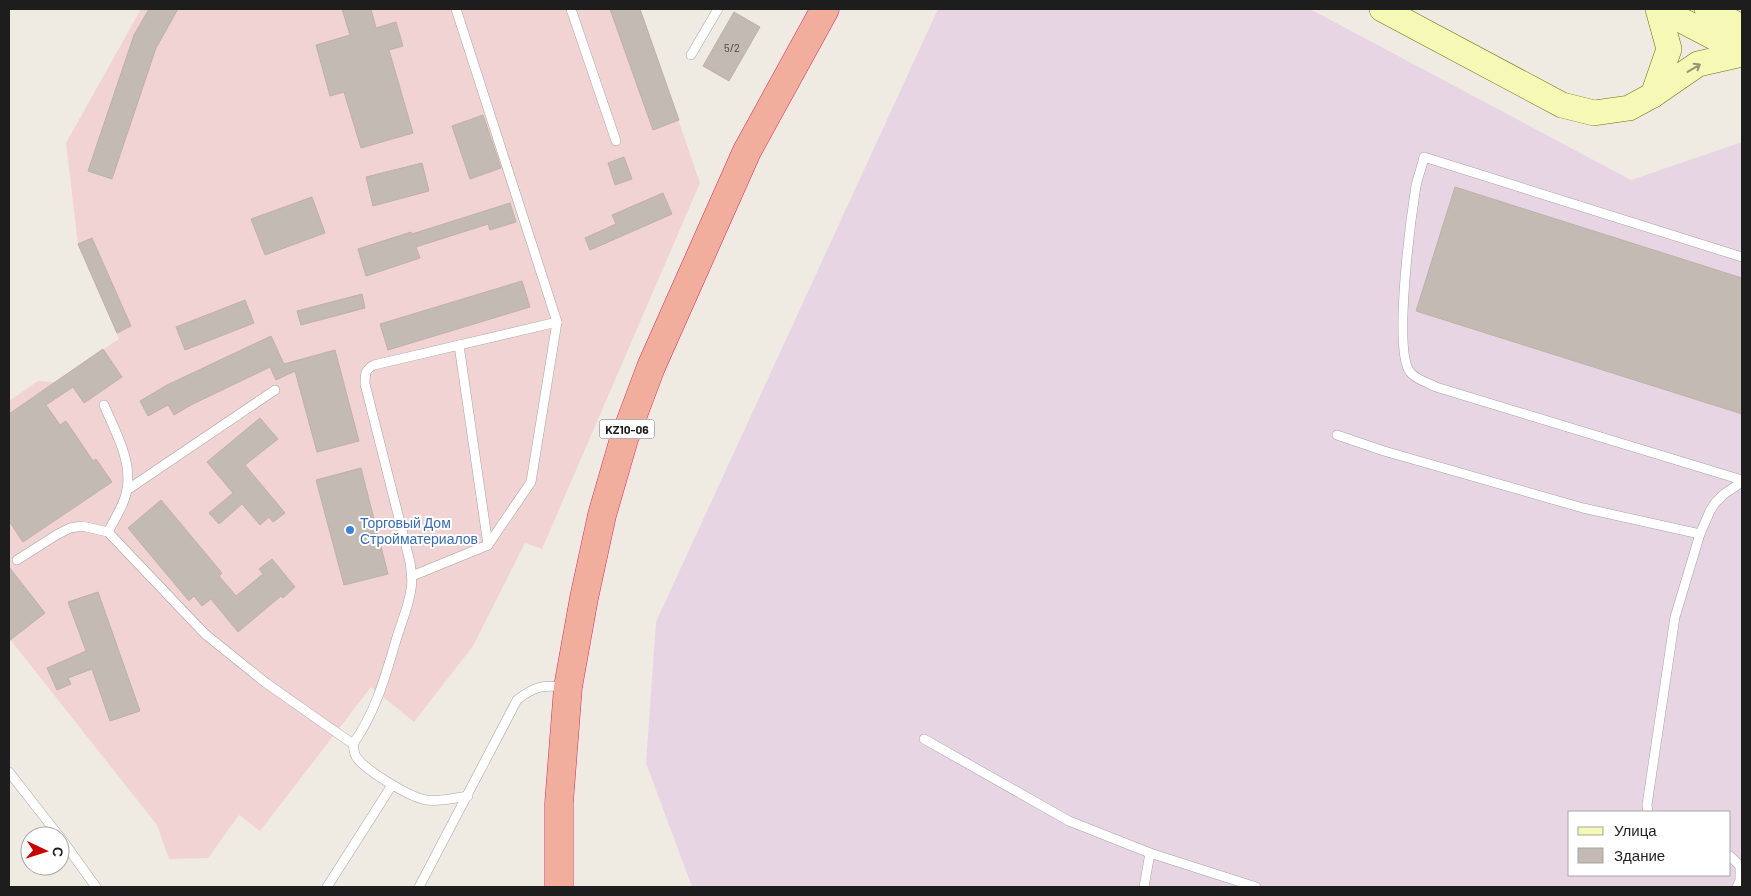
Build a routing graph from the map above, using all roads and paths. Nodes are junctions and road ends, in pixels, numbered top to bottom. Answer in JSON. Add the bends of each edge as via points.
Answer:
{"nodes":[{"id":1,"x":456,"y":9,"type":"edge"},
{"id":2,"x":571,"y":9,"type":"edge"},
{"id":3,"x":718,"y":9,"type":"edge"},
{"id":4,"x":825,"y":9,"type":"edge"},
{"id":5,"x":1382,"y":9,"type":"edge"},
{"id":6,"x":1659,"y":9,"type":"edge"},
{"id":7,"x":1707,"y":9,"type":"edge"},
{"id":8,"x":1742,"y":27,"type":"edge"},
{"id":9,"x":1742,"y":53,"type":"edge"},
{"id":10,"x":691,"y":55,"type":"dead end"},
{"id":11,"x":1654,"y":95,"type":"junction"},
{"id":12,"x":616,"y":141,"type":"dead end"},
{"id":13,"x":1742,"y":258,"type":"edge"},
{"id":14,"x":557,"y":322,"type":"junction"},
{"id":15,"x":459,"y":345,"type":"junction"},
{"id":16,"x":275,"y":390,"type":"dead end"},
{"id":17,"x":104,"y":405,"type":"dead end"},
{"id":18,"x":1337,"y":435,"type":"dead end"},
{"id":19,"x":1742,"y":481,"type":"edge"},
{"id":20,"x":127,"y":490,"type":"junction"},
{"id":21,"x":108,"y":532,"type":"junction"},
{"id":22,"x":1700,"y":534,"type":"junction"},
{"id":23,"x":488,"y":546,"type":"junction"},
{"id":24,"x":17,"y":560,"type":"dead end"},
{"id":25,"x":412,"y":576,"type":"junction"},
{"id":26,"x":568,"y":687,"type":"junction"},
{"id":27,"x":924,"y":739,"type":"dead end"},
{"id":28,"x":353,"y":744,"type":"junction"},
{"id":29,"x":9,"y":772,"type":"edge"},
{"id":30,"x":392,"y":785,"type":"junction"},
{"id":31,"x":468,"y":796,"type":"junction"},
{"id":32,"x":1648,"y":811,"type":"edge"},
{"id":33,"x":52,"y":826,"type":"edge"},
{"id":34,"x":70,"y":850,"type":"edge"},
{"id":35,"x":1150,"y":854,"type":"junction"},
{"id":36,"x":1731,"y":857,"type":"edge"},
{"id":37,"x":96,"y":887,"type":"edge"},
{"id":38,"x":326,"y":887,"type":"edge"},
{"id":39,"x":419,"y":887,"type":"edge"},
{"id":40,"x":559,"y":887,"type":"edge"},
{"id":41,"x":1144,"y":887,"type":"edge"},
{"id":42,"x":1256,"y":887,"type":"edge"},
{"id":43,"x":1737,"y":887,"type":"edge"}],
"edges":[{"from":1,"to":14,"type":"lane"},
{"from":2,"to":12,"type":"lane"},
{"from":3,"to":10,"type":"lane"},
{"from":4,"to":26,"type":"highway","number":"KZ10-06","via":[[747,151],[651,367],[624,439],[602,515]]},
{"from":5,"to":11,"type":"main road","via":[[1562,105],[1594,113],[1629,108]]},
{"from":6,"to":9,"type":"main road"},
{"from":6,"to":11,"type":"main road","via":[[1669,49]]},
{"from":7,"to":8,"type":"main road"},
{"from":11,"to":9,"type":"main road","one_way":true,"via":[[1698,64]]},
{"from":13,"to":19,"type":"lane","via":[[1424,157],[1416,186],[1402,313],[1405,359],[1410,372],[1436,387]]},
{"from":14,"to":15,"type":"lane"},
{"from":14,"to":23,"type":"lane","via":[[531,482]]},
{"from":15,"to":23,"type":"lane"},
{"from":15,"to":25,"type":"lane","via":[[374,365],[366,372],[365,384]]},
{"from":16,"to":20,"type":"lane"},
{"from":17,"to":20,"type":"lane","via":[[123,451],[128,471]]},
{"from":18,"to":22,"type":"lane","via":[[1583,508]]},
{"from":19,"to":22,"type":"lane","via":[[1715,502]]},
{"from":20,"to":21,"type":"lane"},
{"from":21,"to":24,"type":"lane","via":[[82,526],[70,528]]},
{"from":21,"to":28,"type":"lane","via":[[205,634],[266,683]]},
{"from":22,"to":32,"type":"lane","via":[[1675,617]]},
{"from":23,"to":25,"type":"lane"},
{"from":25,"to":28,"type":"lane","via":[[407,604],[375,704]]},
{"from":26,"to":31,"type":"lane","via":[[549,685],[531,689],[517,700]]},
{"from":26,"to":40,"type":"highway","number":"KZ10-06","via":[[559,803]]},
{"from":27,"to":35,"type":"lane","via":[[1069,821]]},
{"from":28,"to":30,"type":"lane","via":[[355,757]]},
{"from":29,"to":33,"type":"lane"},
{"from":30,"to":31,"type":"lane","via":[[424,800]]},
{"from":30,"to":38,"type":"lane"},
{"from":31,"to":39,"type":"lane"},
{"from":34,"to":37,"type":"lane"},
{"from":35,"to":41,"type":"lane"},
{"from":35,"to":42,"type":"lane"},
{"from":36,"to":43,"type":"lane","via":[[1740,866]]}]}
